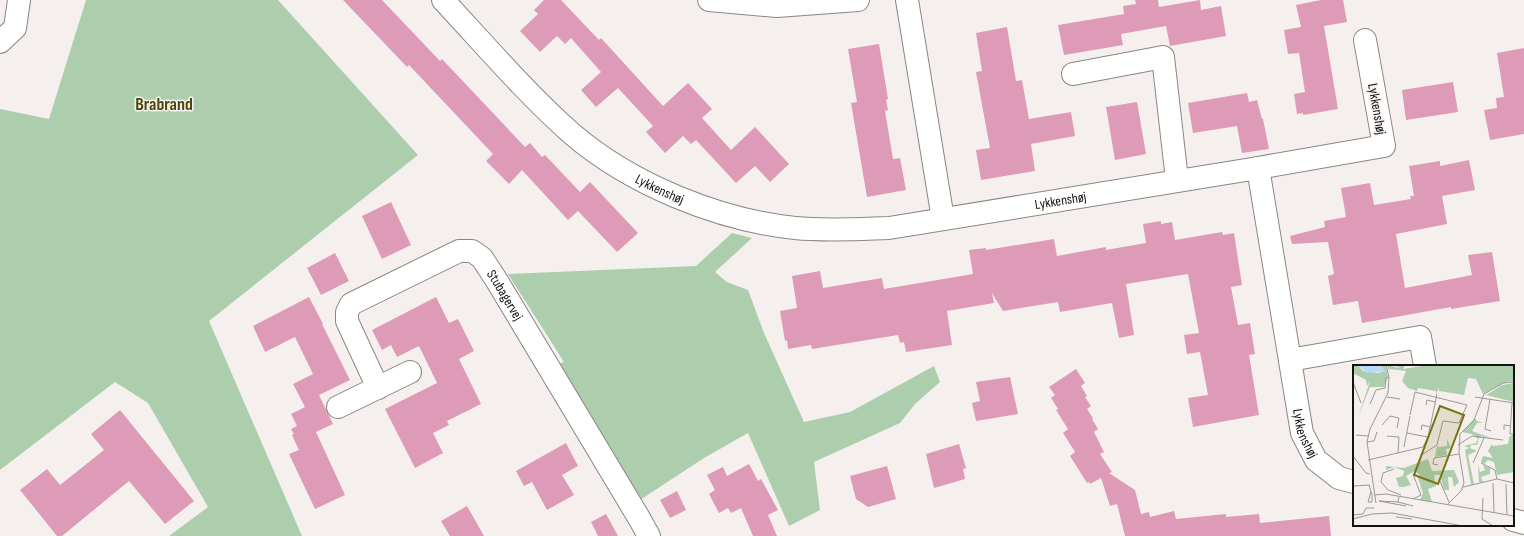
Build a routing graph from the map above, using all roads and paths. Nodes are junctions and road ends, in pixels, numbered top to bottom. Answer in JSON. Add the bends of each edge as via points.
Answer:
{"nodes":[{"id":1,"x":19,"y":0,"type":"edge"},
{"id":2,"x":444,"y":0,"type":"edge"},
{"id":3,"x":709,"y":0,"type":"edge"},
{"id":4,"x":858,"y":0,"type":"edge"},
{"id":5,"x":907,"y":0,"type":"edge"},
{"id":6,"x":835,"y":1,"type":"edge"},
{"id":7,"x":1365,"y":40,"type":"dead end"},
{"id":8,"x":0,"y":42,"type":"edge"},
{"id":9,"x":1073,"y":74,"type":"dead end"},
{"id":10,"x":1258,"y":168,"type":"junction"},
{"id":11,"x":1177,"y":180,"type":"junction"},
{"id":12,"x":943,"y":219,"type":"junction"},
{"id":13,"x":1290,"y":360,"type":"junction"},
{"id":14,"x":1425,"y":365,"type":"edge"},
{"id":15,"x":410,"y":372,"type":"dead end"},
{"id":16,"x":378,"y":388,"type":"junction"},
{"id":17,"x":338,"y":407,"type":"dead end"},
{"id":18,"x":1353,"y":482,"type":"edge"},
{"id":19,"x":1514,"y":520,"type":"edge"},
{"id":20,"x":1524,"y":523,"type":"edge"},
{"id":21,"x":649,"y":536,"type":"edge"}],
"edges":[{"from":1,"to":8,"type":"street","via":[[15,28]]},
{"from":2,"to":12,"type":"street","name":"Lykkenshøj","via":[[534,98],[572,133],[611,163],[708,210],[795,228],[889,228]]},
{"from":3,"to":6,"type":"street","via":[[777,6]]},
{"from":4,"to":6,"type":"street"},
{"from":5,"to":12,"type":"street"},
{"from":7,"to":10,"type":"street","name":"Lykkenshøj","via":[[1384,146]]},
{"from":9,"to":11,"type":"street","via":[[1163,57]]},
{"from":10,"to":11,"type":"street","name":"Lykkenshøj"},
{"from":10,"to":13,"type":"street","name":"Lykkenshøj"},
{"from":11,"to":12,"type":"street","name":"Lykkenshøj"},
{"from":13,"to":14,"type":"street","via":[[1420,337]]},
{"from":13,"to":18,"type":"street","name":"Lykkenshøj","via":[[1302,433],[1316,460],[1339,478]]},
{"from":15,"to":16,"type":"street"},
{"from":16,"to":17,"type":"street"},
{"from":16,"to":21,"type":"street","name":"Stubagervej","via":[[347,321],[347,312],[351,304],[459,251],[472,251],[482,258],[497,281]]},
{"from":19,"to":20,"type":"street"}]}
